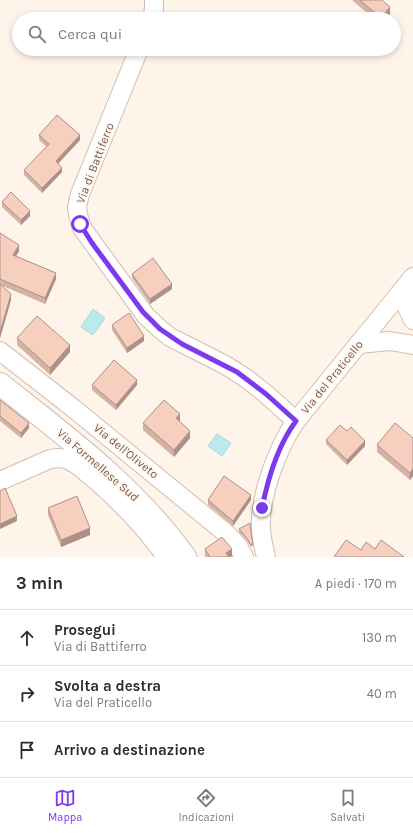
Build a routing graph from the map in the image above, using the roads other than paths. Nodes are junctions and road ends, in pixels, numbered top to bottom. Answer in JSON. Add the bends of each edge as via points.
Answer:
{"nodes":[{"id":1,"x":154,"y":0,"type":"edge"},
{"id":2,"x":153,"y":12,"type":"edge"},
{"id":3,"x":136,"y":56,"type":"edge"},
{"id":4,"x":413,"y":277,"type":"edge"},
{"id":5,"x":407,"y":295,"type":"edge"},
{"id":6,"x":413,"y":320,"type":"edge"},
{"id":7,"x":358,"y":344,"type":"junction"},
{"id":8,"x":413,"y":345,"type":"edge"},
{"id":9,"x":0,"y":351,"type":"edge"},
{"id":10,"x":0,"y":384,"type":"edge"},
{"id":11,"x":296,"y":421,"type":"junction"},
{"id":12,"x":0,"y":481,"type":"edge"},
{"id":13,"x":166,"y":557,"type":"edge"},
{"id":14,"x":185,"y":557,"type":"edge"},
{"id":15,"x":244,"y":557,"type":"edge"},
{"id":16,"x":266,"y":557,"type":"edge"}],
"edges":[{"from":1,"to":2,"type":"street"},
{"from":3,"to":11,"type":"street","name":"Via di Battiferro","via":[[80,194],[77,211],[80,224],[143,312],[160,329],[182,344],[242,375]]},
{"from":4,"to":5,"type":"street","name":"Via del Praticello"},
{"from":5,"to":6,"type":"street","via":[[403,302]]},
{"from":5,"to":7,"type":"street","name":"Via del Praticello"},
{"from":7,"to":8,"type":"street","via":[[390,341]]},
{"from":7,"to":11,"type":"street","name":"Via del Praticello"},
{"from":9,"to":15,"type":"street","name":"Via dell'Oliveto","via":[[228,535]]},
{"from":10,"to":14,"type":"street","name":"Via Formellese Sud","via":[[79,446],[130,492],[163,527]]},
{"from":11,"to":16,"type":"street","name":"Via del Praticello","via":[[282,446],[264,500],[261,528]]},
{"from":12,"to":13,"type":"street","via":[[50,459],[67,459],[79,466],[123,505]]}]}
